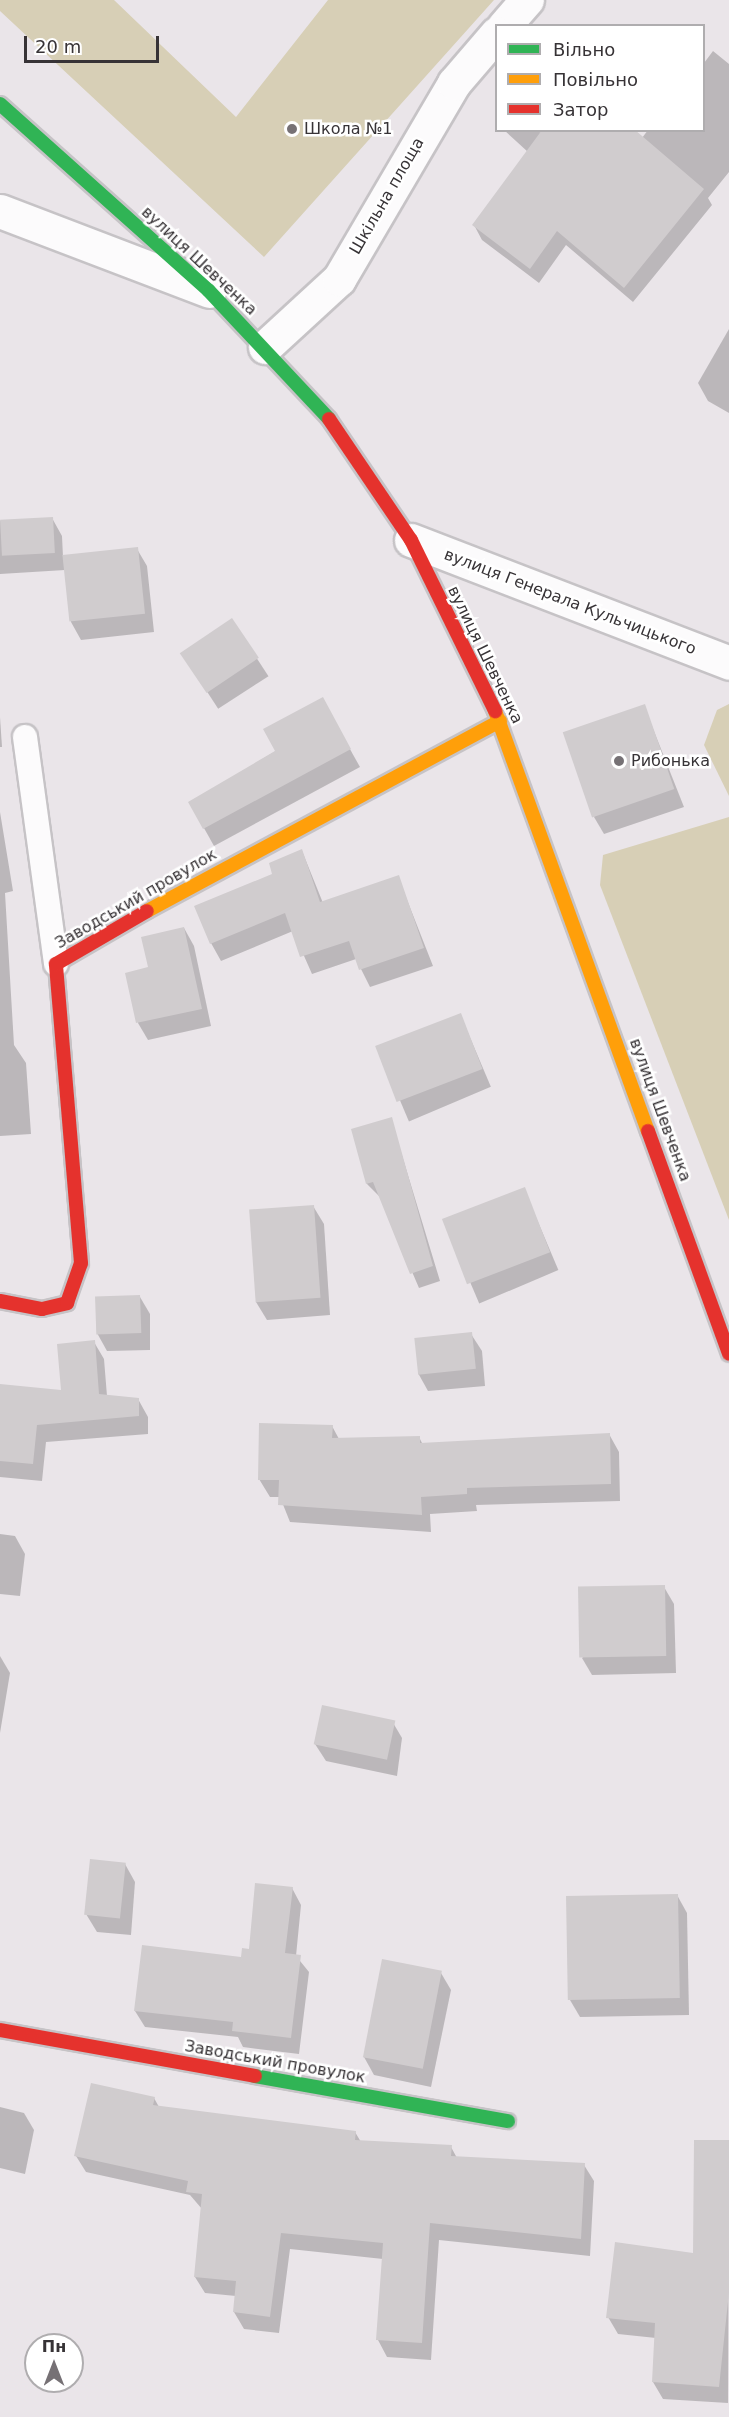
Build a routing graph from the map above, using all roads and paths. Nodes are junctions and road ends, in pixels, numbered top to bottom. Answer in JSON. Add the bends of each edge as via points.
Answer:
{"nodes":[{"id":1,"x":527,"y":0,"type":"edge"},
{"id":2,"x":506,"y":24,"type":"edge"},
{"id":3,"x":495,"y":35,"type":"edge"},
{"id":4,"x":0,"y":104,"type":"edge"},
{"id":5,"x":0,"y":211,"type":"edge"},
{"id":6,"x":209,"y":291,"type":"junction"},
{"id":7,"x":265,"y":347,"type":"junction"},
{"id":8,"x":411,"y":540,"type":"junction"},
{"id":9,"x":729,"y":663,"type":"edge"},
{"id":10,"x":500,"y":721,"type":"junction"},
{"id":11,"x":25,"y":737,"type":"dead end"},
{"id":12,"x":56,"y":964,"type":"junction"},
{"id":13,"x":0,"y":1301,"type":"edge"},
{"id":14,"x":729,"y":1354,"type":"edge"},
{"id":15,"x":0,"y":2030,"type":"edge"},
{"id":16,"x":508,"y":2121,"type":"dead end"}],
"edges":[{"from":1,"to":2,"type":"street"},
{"from":3,"to":7,"type":"street","name":"Шкільна площа","via":[[454,83],[339,279]]},
{"from":4,"to":6,"type":"street","name":"вулиця Шевченка"},
{"from":5,"to":6,"type":"street"},
{"from":6,"to":7,"type":"street","name":"вулиця Шевченка"},
{"from":7,"to":8,"type":"street","name":"вулиця Шевченка","via":[[314,397]]},
{"from":8,"to":9,"type":"street","name":"вулиця Генерала Кульчицького"},
{"from":8,"to":10,"type":"street","name":"вулиця Шевченка"},
{"from":10,"to":12,"type":"street","name":"Заводський провулок","via":[[226,864]]},
{"from":10,"to":14,"type":"street","name":"вулиця Шевченка"},
{"from":11,"to":12,"type":"lane"},
{"from":12,"to":13,"type":"street","name":"Заводський провулок","via":[[81,1263],[67,1303],[42,1309]]},
{"from":15,"to":16,"type":"street","name":"Заводський провулок"}]}
